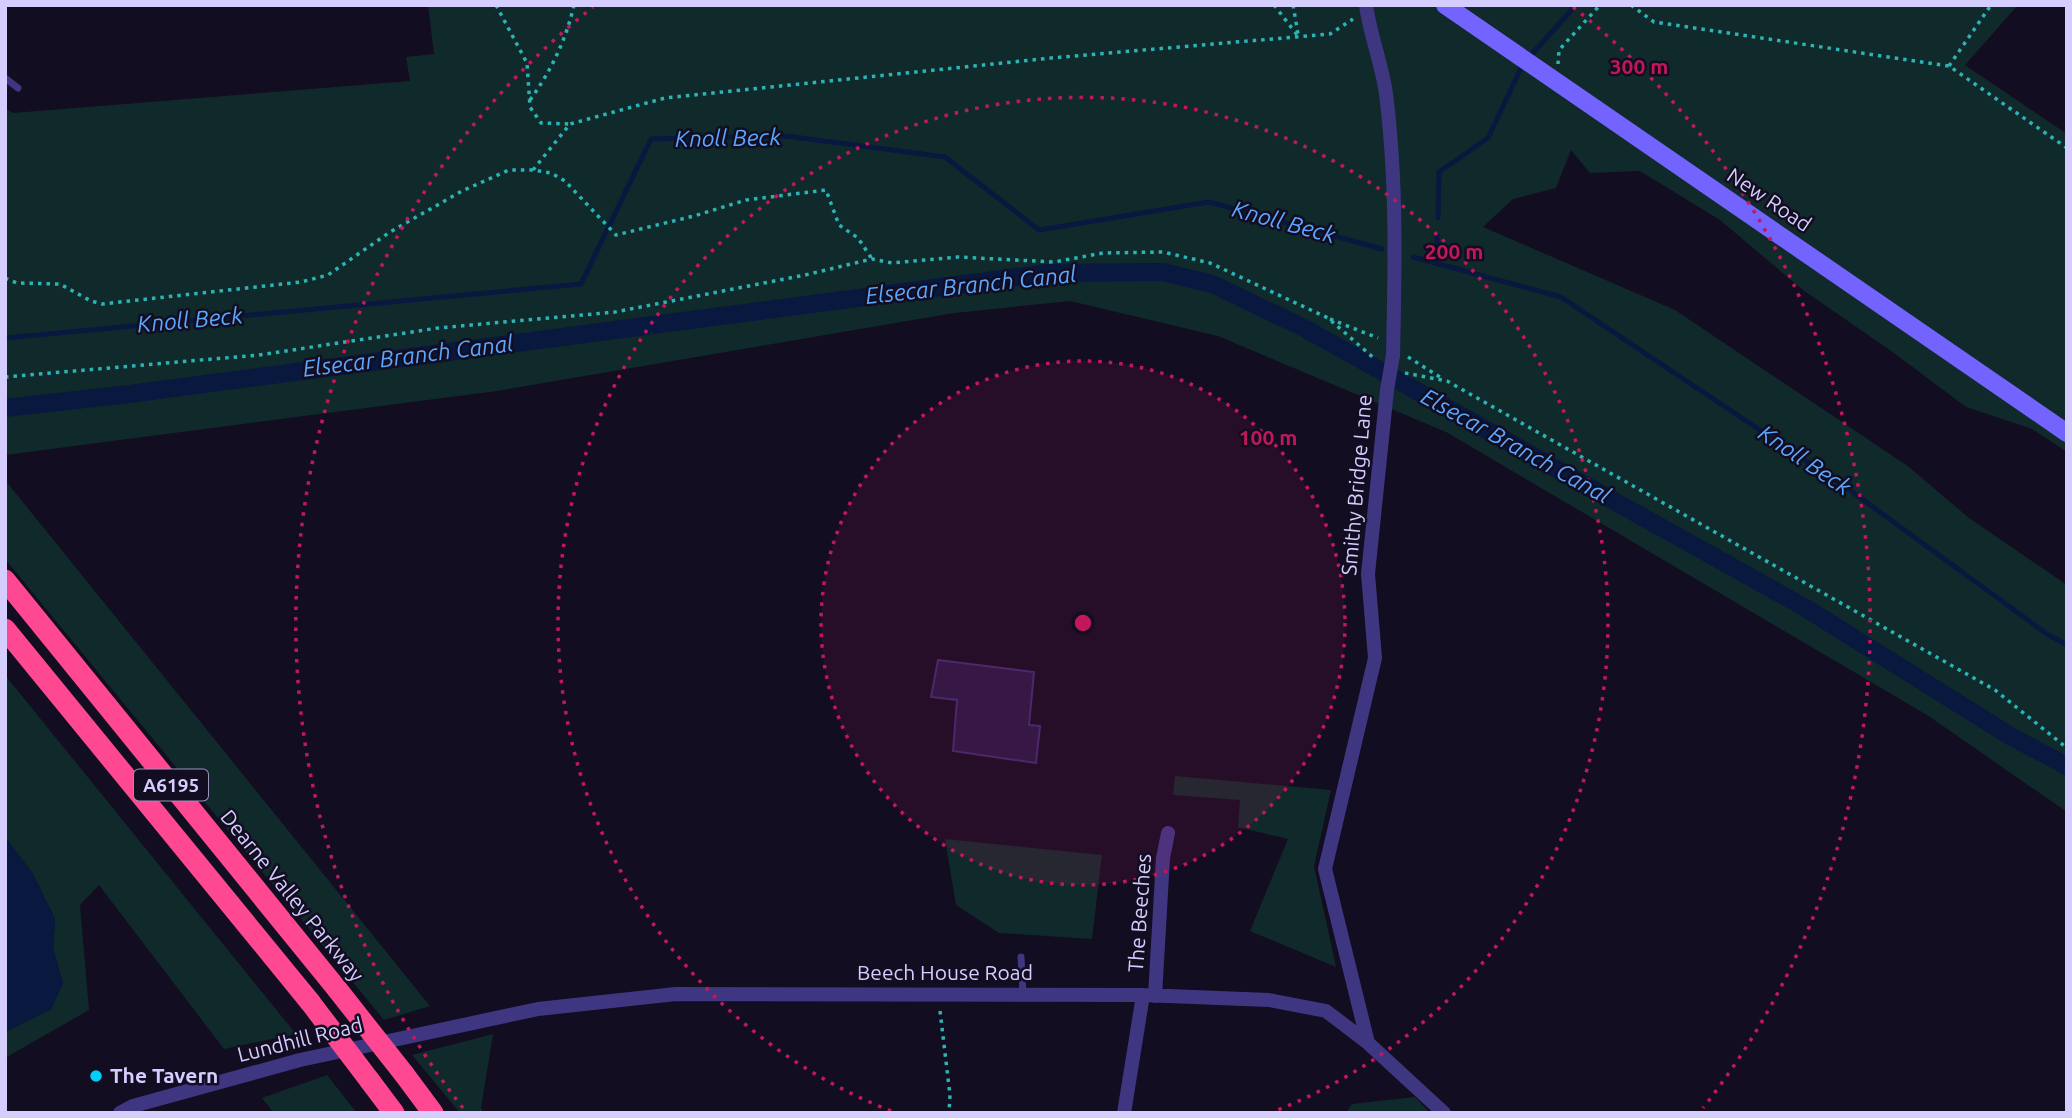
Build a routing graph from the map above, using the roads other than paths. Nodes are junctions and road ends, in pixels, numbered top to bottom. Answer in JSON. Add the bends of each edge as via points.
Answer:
{"nodes":[{"id":1,"x":1445,"y":5,"type":"edge"},
{"id":2,"x":1366,"y":8,"type":"edge"},
{"id":3,"x":5,"y":78,"type":"edge"},
{"id":4,"x":18,"y":88,"type":"dead end"},
{"id":5,"x":2067,"y":433,"type":"edge"},
{"id":6,"x":5,"y":580,"type":"edge"},
{"id":7,"x":5,"y":629,"type":"edge"},
{"id":8,"x":1168,"y":833,"type":"dead end"},
{"id":9,"x":1021,"y":957,"type":"dead end"},
{"id":10,"x":1023,"y":994,"type":"junction"},
{"id":11,"x":1149,"y":995,"type":"junction"},
{"id":12,"x":411,"y":1036,"type":"joint"},
{"id":13,"x":1368,"y":1044,"type":"junction"},
{"id":14,"x":153,"y":1107,"type":"edge"},
{"id":15,"x":121,"y":1113,"type":"edge"},
{"id":16,"x":394,"y":1113,"type":"edge"},
{"id":17,"x":433,"y":1113,"type":"edge"},
{"id":18,"x":1124,"y":1113,"type":"edge"},
{"id":19,"x":1444,"y":1113,"type":"edge"}],
"edges":[{"from":1,"to":5,"type":"main road","name":"New Road"},
{"from":2,"to":13,"type":"street","name":"Smithy Bridge Lane","bridge":true,"via":[[1385,91],[1395,213],[1387,390],[1368,574],[1376,658],[1325,869]]},
{"from":3,"to":4,"type":"lane"},
{"from":6,"to":17,"type":"highway","name":"Dearne Valley Parkway","number":"A6195","bridge":true},
{"from":7,"to":16,"type":"highway","number":"A6195","bridge":true,"via":[[310,1002]]},
{"from":8,"to":11,"type":"street","name":"The Beeches"},
{"from":9,"to":10,"type":"lane"},
{"from":10,"to":11,"type":"street","name":"Beech House Road"},
{"from":10,"to":12,"type":"street","name":"Beech House Road","via":[[676,994],[538,1009]]},
{"from":11,"to":13,"type":"street","name":"Beech House Road","via":[[1269,1000],[1326,1011]]},
{"from":11,"to":18,"type":"street","name":"The Beeches"},
{"from":12,"to":14,"type":"street","name":"Lundhill Road","via":[[300,1060]]},
{"from":13,"to":19,"type":"street","name":"Beech House Road"},
{"from":14,"to":15,"type":"street","name":"Lundhill Road","via":[[133,1106]]}]}
